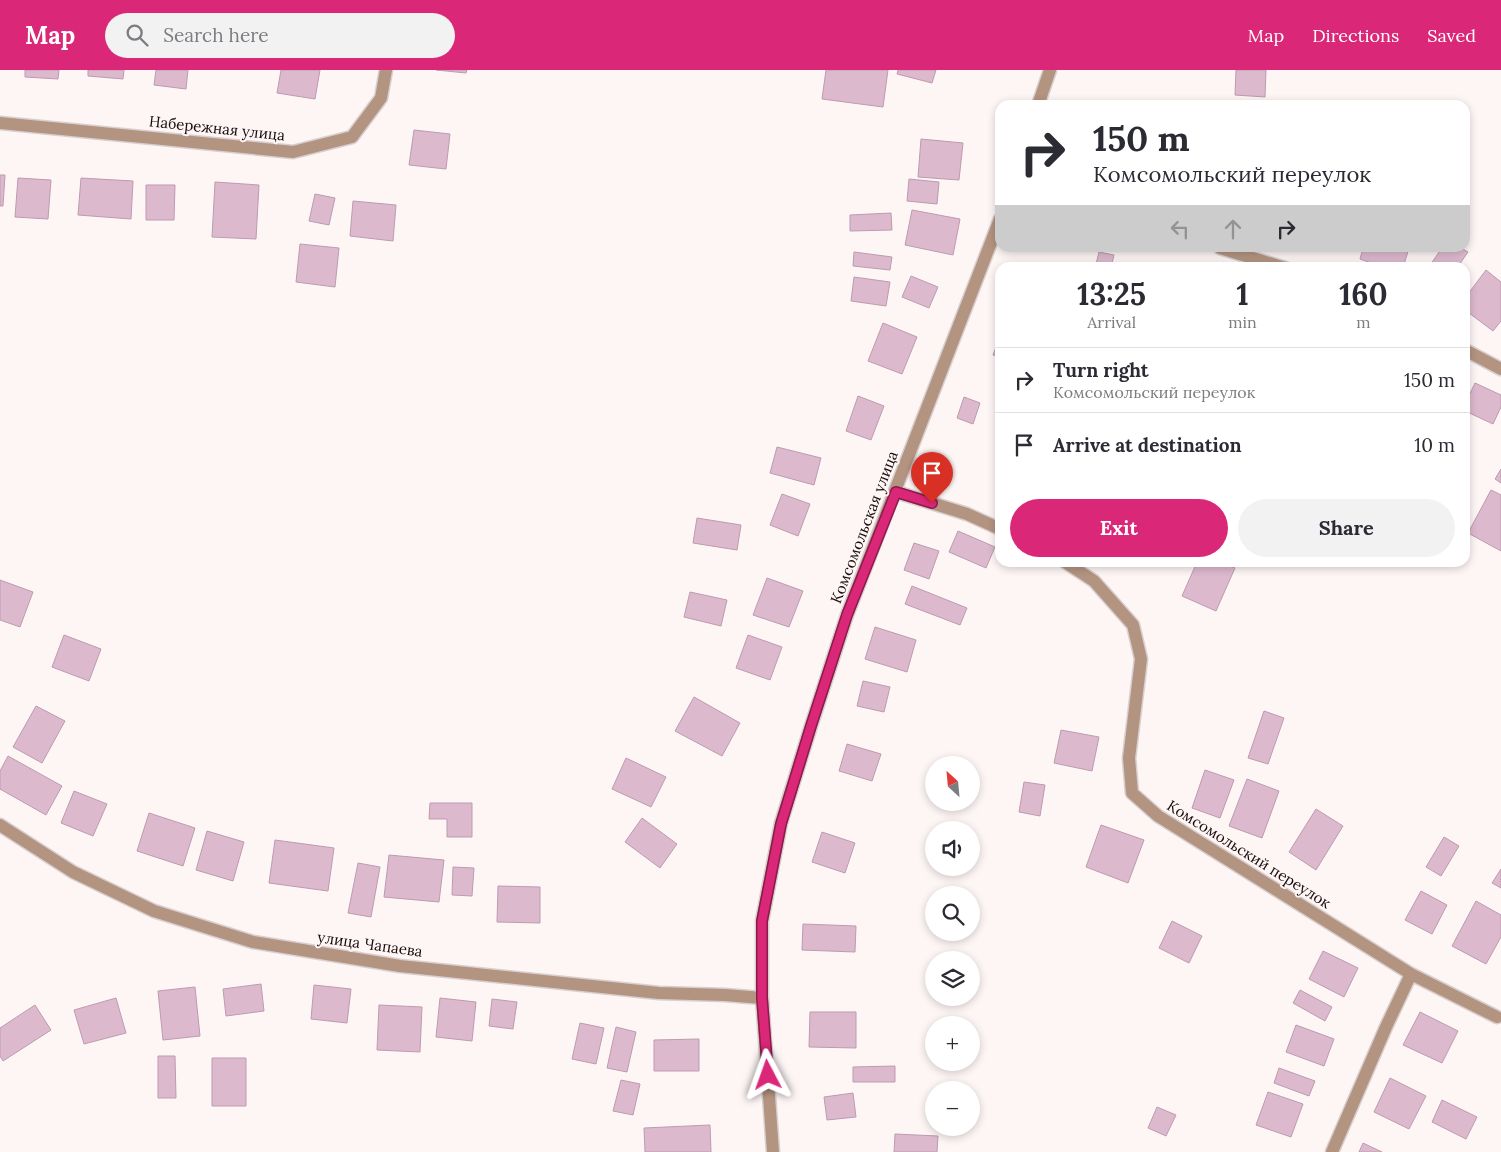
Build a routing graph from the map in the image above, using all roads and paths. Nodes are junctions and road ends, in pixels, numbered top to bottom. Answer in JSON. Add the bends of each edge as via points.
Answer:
{"nodes":[{"id":1,"x":386,"y":70,"type":"edge"},
{"id":2,"x":1050,"y":70,"type":"edge"},
{"id":3,"x":1040,"y":100,"type":"edge"},
{"id":4,"x":0,"y":123,"type":"edge"},
{"id":5,"x":995,"y":232,"type":"edge"},
{"id":6,"x":1233,"y":252,"type":"edge"},
{"id":7,"x":1266,"y":262,"type":"edge"},
{"id":8,"x":1470,"y":353,"type":"edge"},
{"id":9,"x":1501,"y":369,"type":"edge"},
{"id":10,"x":896,"y":492,"type":"junction"},
{"id":11,"x":995,"y":527,"type":"edge"},
{"id":12,"x":1073,"y":567,"type":"edge"},
{"id":13,"x":0,"y":825,"type":"edge"},
{"id":14,"x":1411,"y":974,"type":"junction"},
{"id":15,"x":762,"y":998,"type":"junction"},
{"id":16,"x":1497,"y":1017,"type":"dead end"},
{"id":17,"x":773,"y":1152,"type":"edge"},
{"id":18,"x":1332,"y":1152,"type":"edge"}],
"edges":[{"from":1,"to":4,"type":"street","name":"Набережная улица","via":[[381,98],[352,137],[292,152]]},
{"from":2,"to":3,"type":"street"},
{"from":5,"to":10,"type":"street","name":"Комсомольская улица"},
{"from":6,"to":7,"type":"street"},
{"from":8,"to":9,"type":"street"},
{"from":10,"to":11,"type":"street","via":[[967,514]]},
{"from":10,"to":15,"type":"street","name":"Комсомольская улица","via":[[847,615],[781,824],[762,921]]},
{"from":12,"to":14,"type":"street","name":"Комсомольский переулок","via":[[1094,580],[1133,626],[1141,659],[1129,758],[1132,792],[1158,816]]},
{"from":13,"to":15,"type":"street","name":"улица Чапаева","via":[[73,872],[154,911],[254,942],[409,967],[659,994]]},
{"from":14,"to":16,"type":"street","name":"Комсомольский переулок"},
{"from":14,"to":18,"type":"street"},
{"from":15,"to":17,"type":"street","name":"Комсомольская улица"}]}
